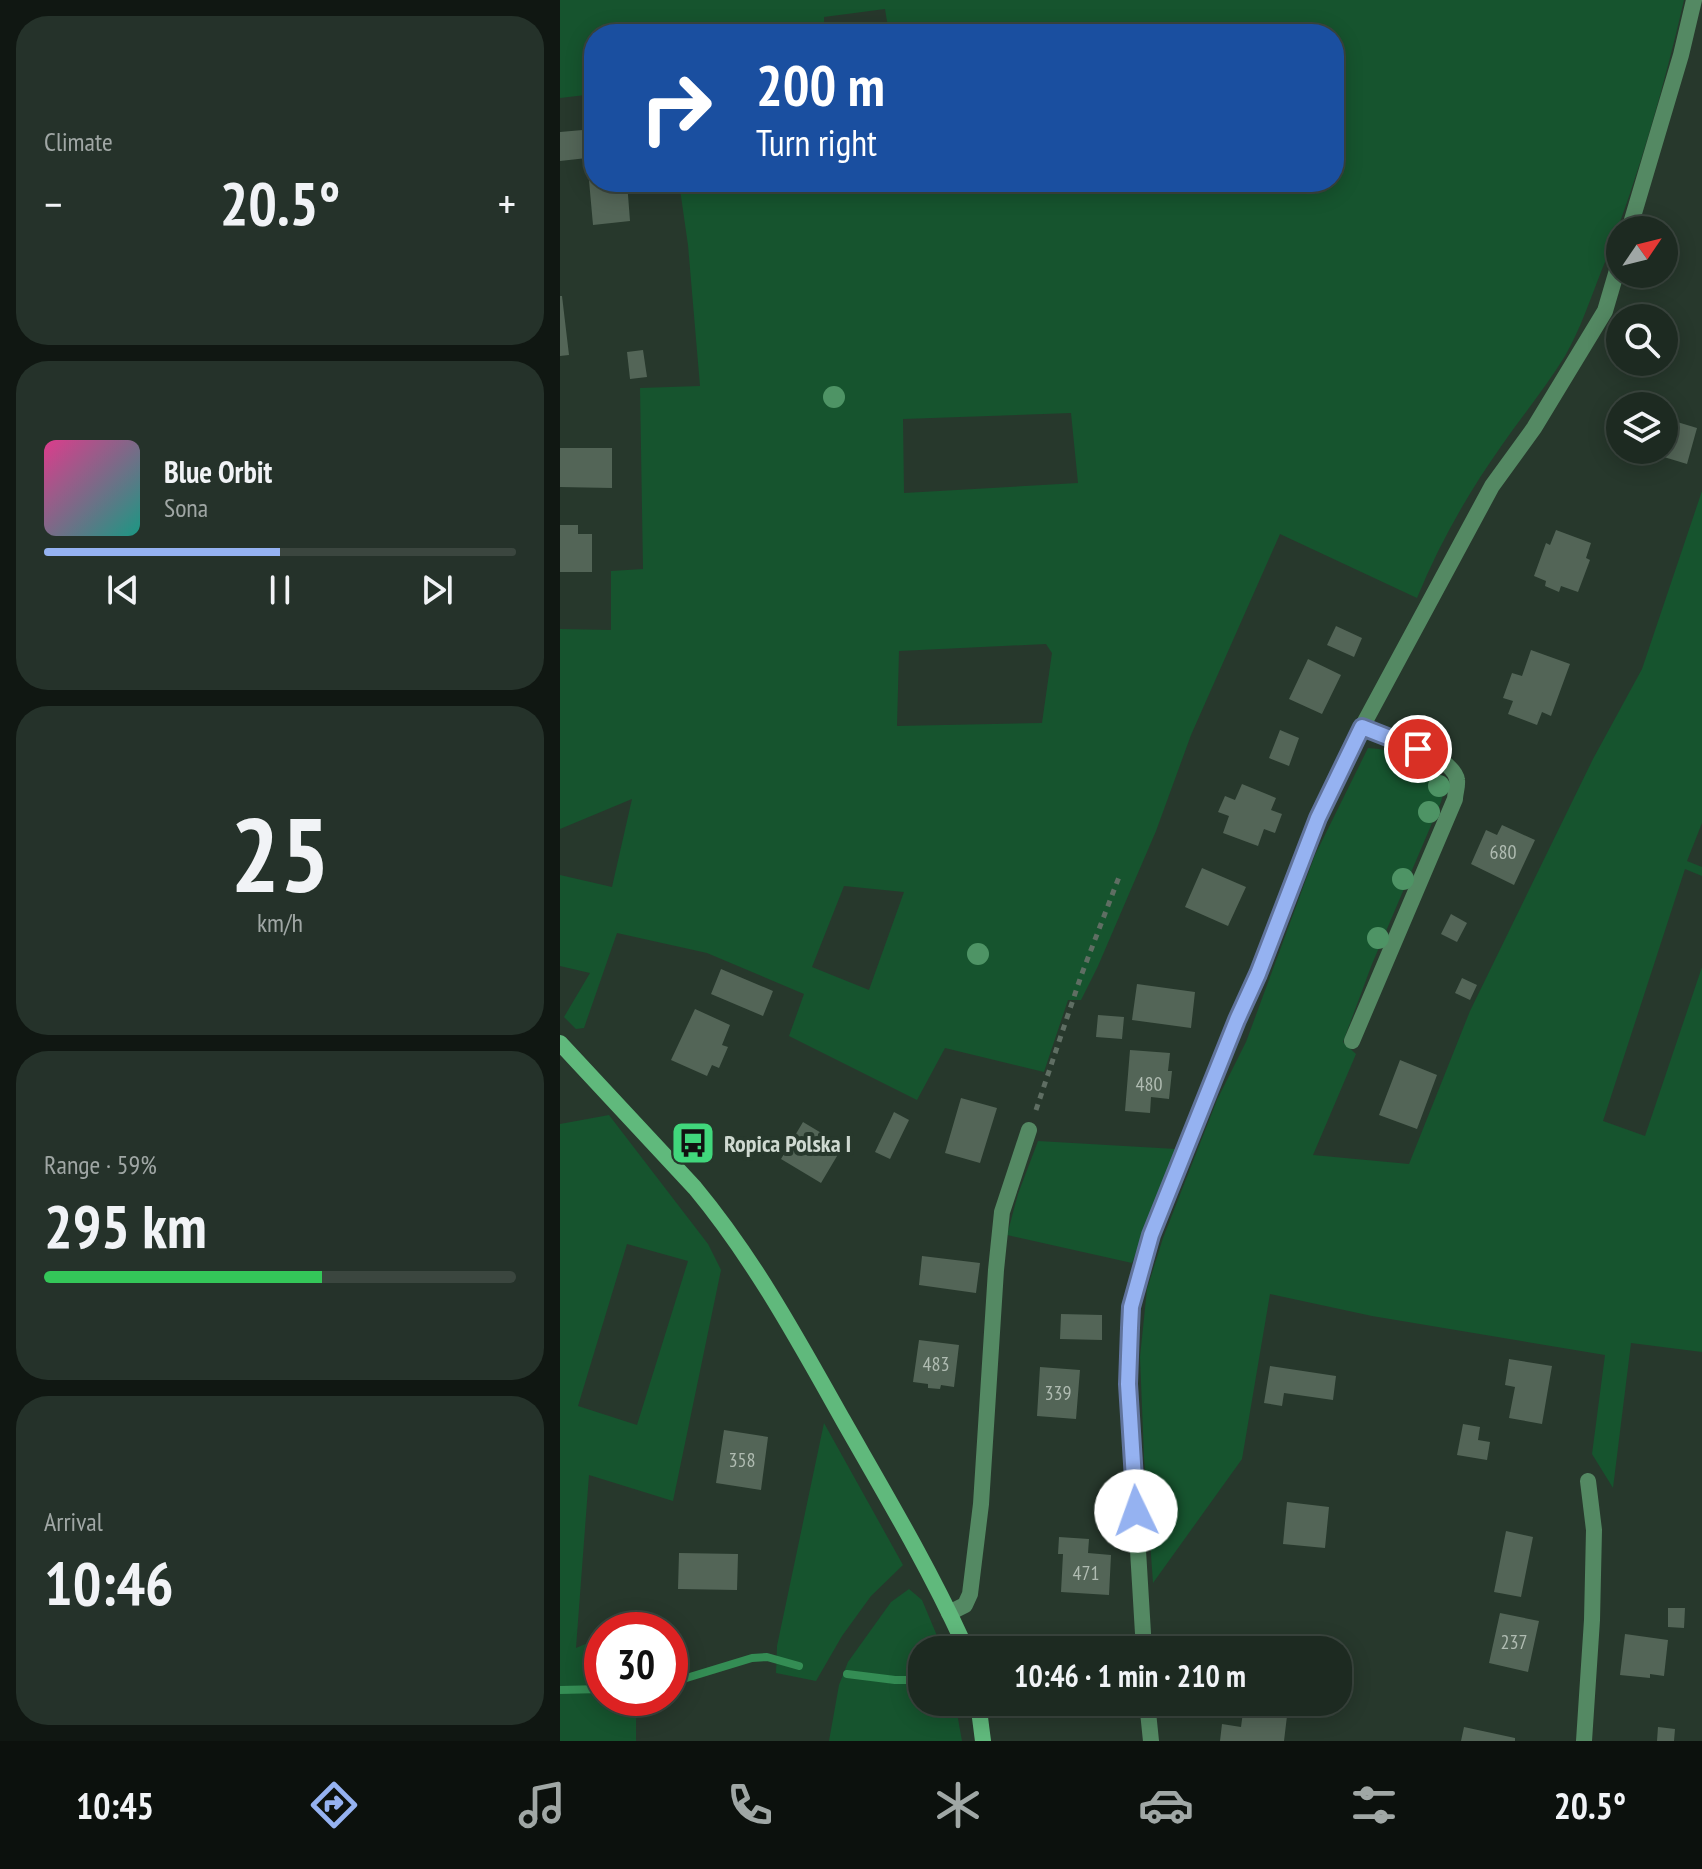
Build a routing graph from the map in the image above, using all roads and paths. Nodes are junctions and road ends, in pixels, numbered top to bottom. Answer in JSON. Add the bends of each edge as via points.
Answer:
{"nodes":[{"id":1,"x":1694,"y":0,"type":"edge"},
{"id":2,"x":1633,"y":216,"type":"edge"},
{"id":3,"x":1612,"y":288,"type":"edge"},
{"id":4,"x":1362,"y":727,"type":"junction"},
{"id":5,"x":1119,"y":877,"type":"dead end"},
{"id":6,"x":1352,"y":1041,"type":"dead end"},
{"id":7,"x":560,"y":1043,"type":"edge"},
{"id":8,"x":1029,"y":1130,"type":"joint"},
{"id":9,"x":1588,"y":1481,"type":"dead end"},
{"id":10,"x":949,"y":1613,"type":"junction"},
{"id":11,"x":959,"y":1636,"type":"edge"},
{"id":12,"x":1143,"y":1636,"type":"edge"},
{"id":13,"x":980,"y":1716,"type":"edge"},
{"id":14,"x":1148,"y":1716,"type":"edge"},
{"id":15,"x":983,"y":1741,"type":"edge"},
{"id":16,"x":1151,"y":1741,"type":"edge"},
{"id":17,"x":1584,"y":1741,"type":"edge"}],
"edges":[{"from":1,"to":2,"type":"street"},
{"from":3,"to":4,"type":"street","via":[[1605,311],[1492,486]]},
{"from":4,"to":6,"type":"street","via":[[1438,758],[1457,780],[1455,799]]},
{"from":4,"to":12,"type":"street","via":[[1318,818],[1151,1235],[1131,1307],[1128,1384]]},
{"from":5,"to":8,"type":"path"},
{"from":7,"to":10,"type":"street","via":[[695,1188],[773,1297]]},
{"from":8,"to":10,"type":"street","via":[[1002,1212],[970,1594],[965,1605]]},
{"from":9,"to":17,"type":"street","via":[[1594,1530]]},
{"from":10,"to":11,"type":"street"},
{"from":13,"to":15,"type":"street"},
{"from":14,"to":16,"type":"street"}]}
